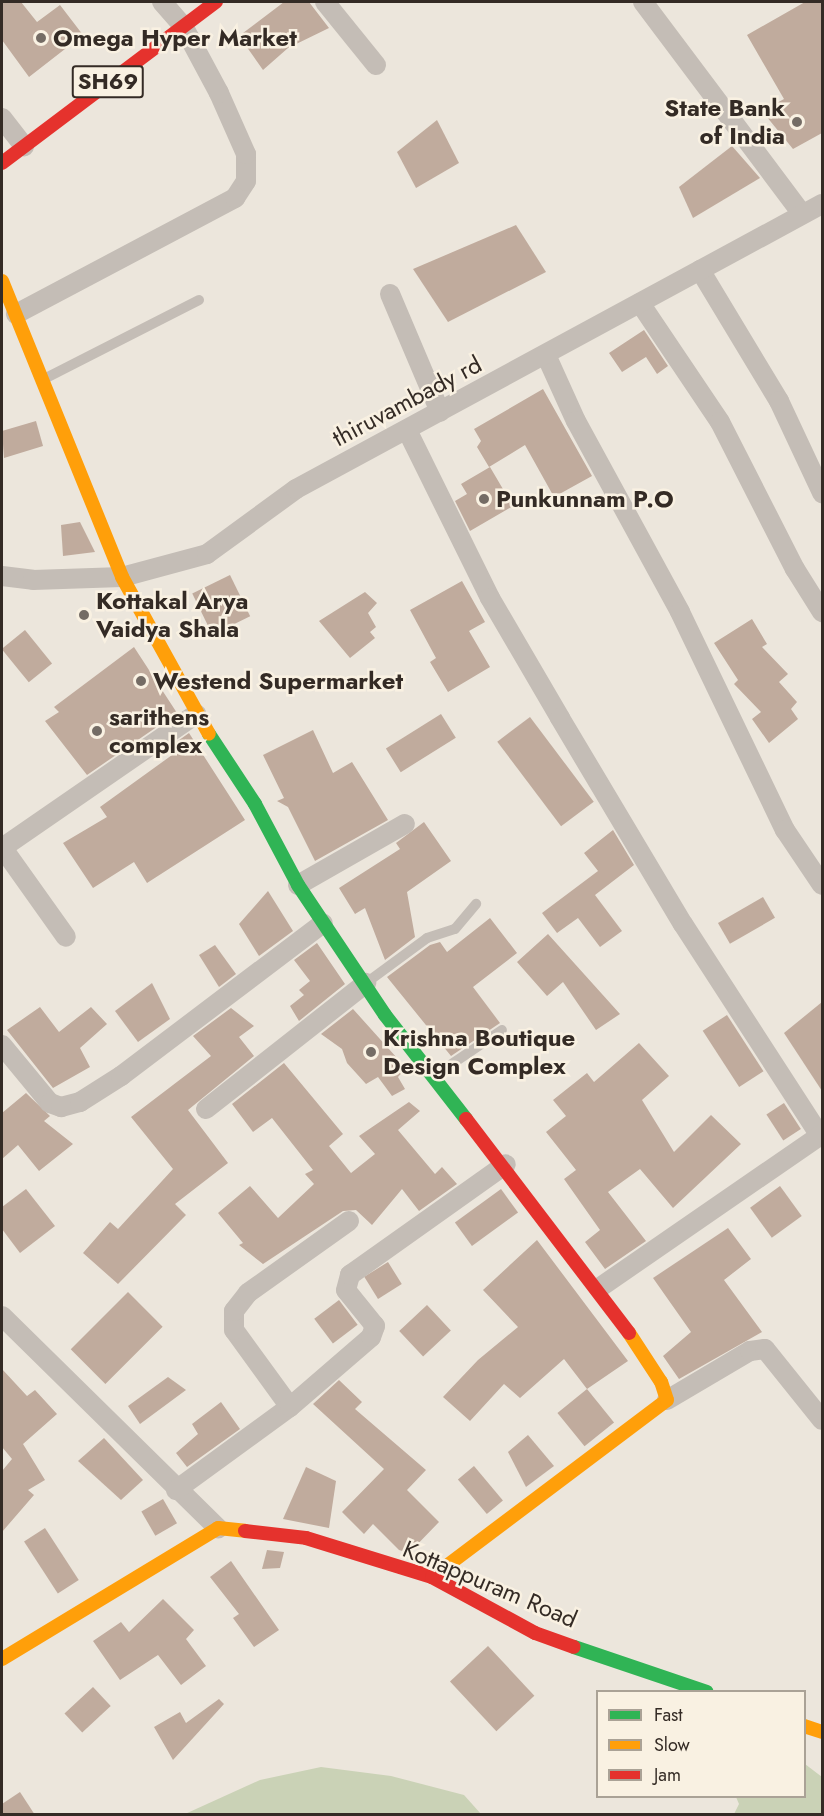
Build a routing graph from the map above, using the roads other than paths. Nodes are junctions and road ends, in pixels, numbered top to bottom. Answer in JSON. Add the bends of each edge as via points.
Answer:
{"nodes":[{"id":1,"x":162,"y":2,"type":"edge"},
{"id":2,"x":216,"y":2,"type":"edge"},
{"id":3,"x":325,"y":2,"type":"edge"},
{"id":4,"x":643,"y":2,"type":"edge"},
{"id":5,"x":183,"y":26,"type":"junction"},
{"id":6,"x":376,"y":65,"type":"dead end"},
{"id":7,"x":2,"y":118,"type":"edge"},
{"id":8,"x":24,"y":146,"type":"junction"},
{"id":9,"x":2,"y":163,"type":"edge"},
{"id":10,"x":822,"y":204,"type":"edge"},
{"id":11,"x":802,"y":214,"type":"junction"},
{"id":12,"x":700,"y":270,"type":"junction"},
{"id":13,"x":2,"y":281,"type":"edge"},
{"id":14,"x":390,"y":294,"type":"dead end"},
{"id":15,"x":199,"y":300,"type":"dead end"},
{"id":16,"x":640,"y":303,"type":"junction"},
{"id":17,"x":16,"y":314,"type":"junction"},
{"id":18,"x":546,"y":355,"type":"junction"},
{"id":19,"x":44,"y":379,"type":"junction"},
{"id":20,"x":440,"y":412,"type":"junction"},
{"id":21,"x":407,"y":430,"type":"junction"},
{"id":22,"x":822,"y":493,"type":"edge"},
{"id":23,"x":2,"y":576,"type":"edge"},
{"id":24,"x":122,"y":577,"type":"junction"},
{"id":25,"x":822,"y":612,"type":"edge"},
{"id":26,"x":196,"y":714,"type":"junction"},
{"id":27,"x":405,"y":824,"type":"dead end"},
{"id":28,"x":2,"y":847,"type":"edge"},
{"id":29,"x":298,"y":885,"type":"junction"},
{"id":30,"x":822,"y":885,"type":"edge"},
{"id":31,"x":476,"y":904,"type":"dead end"},
{"id":32,"x":323,"y":923,"type":"junction"},
{"id":33,"x":66,"y":937,"type":"dead end"},
{"id":34,"x":366,"y":983,"type":"junction"},
{"id":35,"x":502,"y":1030,"type":"dead end"},
{"id":36,"x":2,"y":1045,"type":"edge"},
{"id":37,"x":434,"y":1076,"type":"junction"},
{"id":38,"x":206,"y":1109,"type":"dead end"},
{"id":39,"x":821,"y":1135,"type":"edge"},
{"id":40,"x":506,"y":1164,"type":"junction"},
{"id":41,"x":349,"y":1221,"type":"dead end"},
{"id":42,"x":600,"y":1288,"type":"junction"},
{"id":43,"x":2,"y":1316,"type":"edge"},
{"id":44,"x":667,"y":1400,"type":"junction"},
{"id":45,"x":290,"y":1407,"type":"junction"},
{"id":46,"x":822,"y":1420,"type":"edge"},
{"id":47,"x":176,"y":1490,"type":"junction"},
{"id":48,"x":218,"y":1528,"type":"junction"},
{"id":49,"x":432,"y":1577,"type":"junction"},
{"id":50,"x":2,"y":1659,"type":"edge"},
{"id":51,"x":700,"y":1690,"type":"edge"},
{"id":52,"x":806,"y":1726,"type":"edge"},
{"id":53,"x":822,"y":1732,"type":"edge"}],
"edges":[{"from":1,"to":5,"type":"street"},
{"from":2,"to":5,"type":"street","number":"SH69"},
{"from":3,"to":6,"type":"street"},
{"from":4,"to":11,"type":"street"},
{"from":5,"to":8,"type":"street","number":"SH69"},
{"from":5,"to":17,"type":"street","via":[[246,154],[246,181],[235,198]]},
{"from":7,"to":8,"type":"street"},
{"from":8,"to":9,"type":"street","number":"SH69"},
{"from":10,"to":11,"type":"street","name":"thiruvambady rd"},
{"from":11,"to":12,"type":"street","name":"thiruvambady rd"},
{"from":12,"to":16,"type":"street","name":"thiruvambady rd"},
{"from":12,"to":22,"type":"street","via":[[779,401]]},
{"from":13,"to":17,"type":"street"},
{"from":14,"to":20,"type":"street"},
{"from":15,"to":19,"type":"lane"},
{"from":16,"to":18,"type":"street","name":"thiruvambady rd"},
{"from":16,"to":25,"type":"street","via":[[720,422],[795,569]]},
{"from":17,"to":19,"type":"street"},
{"from":18,"to":20,"type":"street","name":"thiruvambady rd"},
{"from":18,"to":30,"type":"street","via":[[581,431],[680,612],[774,810]]},
{"from":19,"to":24,"type":"street"},
{"from":20,"to":21,"type":"street","name":"thiruvambady rd"},
{"from":21,"to":24,"type":"street","name":"thiruvambady rd","via":[[296,489],[207,554]]},
{"from":21,"to":39,"type":"street","via":[[490,598],[683,924]]},
{"from":23,"to":24,"type":"street","name":"thiruvambady rd","via":[[33,580]]},
{"from":24,"to":26,"type":"street"},
{"from":26,"to":28,"type":"street"},
{"from":26,"to":29,"type":"street","via":[[253,801]]},
{"from":27,"to":29,"type":"street"},
{"from":28,"to":33,"type":"street"},
{"from":29,"to":32,"type":"street"},
{"from":31,"to":34,"type":"lane","via":[[455,929],[427,938]]},
{"from":32,"to":34,"type":"street"},
{"from":32,"to":36,"type":"street","via":[[121,1076],[80,1102],[61,1107],[50,1103]]},
{"from":34,"to":37,"type":"street"},
{"from":34,"to":38,"type":"street"},
{"from":35,"to":37,"type":"lane"},
{"from":37,"to":40,"type":"street"},
{"from":39,"to":42,"type":"street"},
{"from":40,"to":42,"type":"street"},
{"from":40,"to":45,"type":"street","via":[[350,1275],[346,1290],[373,1320],[375,1331]]},
{"from":41,"to":45,"type":"street","via":[[248,1293],[234,1311],[234,1330]]},
{"from":42,"to":44,"type":"street","via":[[651,1360]]},
{"from":43,"to":47,"type":"street"},
{"from":44,"to":46,"type":"street","via":[[750,1351],[765,1349]]},
{"from":44,"to":49,"type":"street"},
{"from":45,"to":47,"type":"street"},
{"from":47,"to":48,"type":"street"},
{"from":48,"to":49,"type":"street","name":"Kottappuram Road","via":[[306,1538]]},
{"from":48,"to":50,"type":"street"},
{"from":49,"to":51,"type":"street","name":"Kottappuram Road","via":[[535,1633]]},
{"from":52,"to":53,"type":"street"}]}
